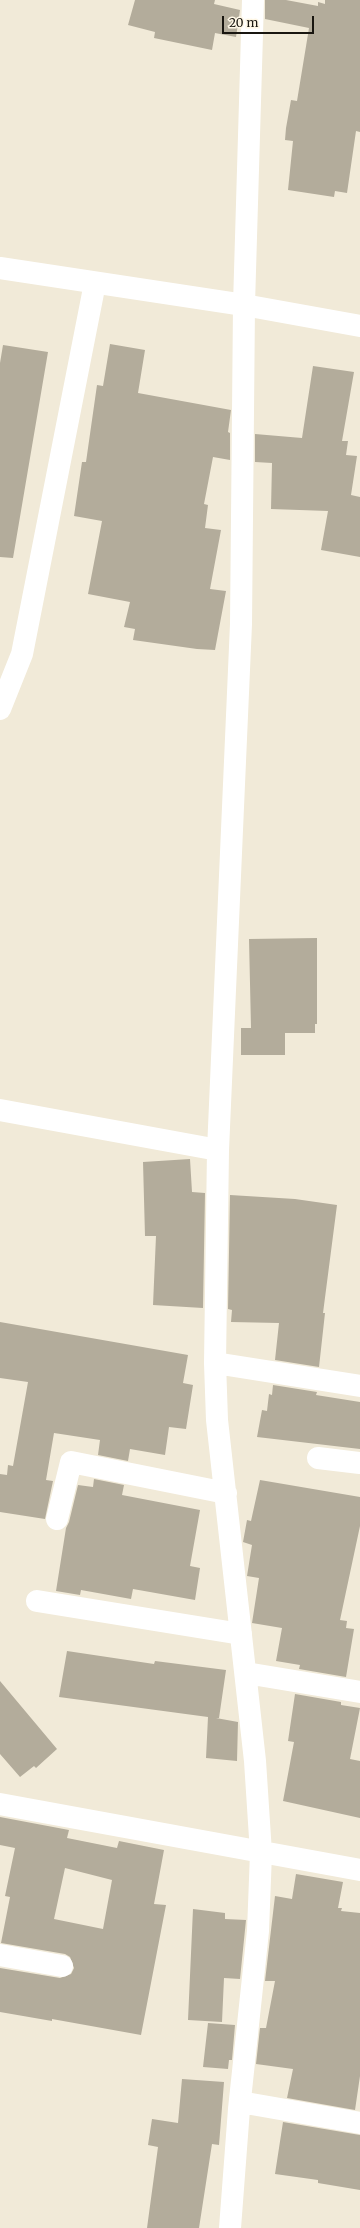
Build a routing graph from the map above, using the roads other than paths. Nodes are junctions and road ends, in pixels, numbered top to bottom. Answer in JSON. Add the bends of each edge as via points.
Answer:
{"nodes":[{"id":1,"x":253,"y":0,"type":"edge"},
{"id":2,"x":0,"y":268,"type":"edge"},
{"id":3,"x":95,"y":283,"type":"junction"},
{"id":4,"x":244,"y":305,"type":"junction"},
{"id":5,"x":360,"y":326,"type":"edge"},
{"id":6,"x":0,"y":709,"type":"edge"},
{"id":7,"x":0,"y":1110,"type":"edge"},
{"id":8,"x":218,"y":1150,"type":"junction"},
{"id":9,"x":215,"y":1363,"type":"junction"},
{"id":10,"x":360,"y":1386,"type":"edge"},
{"id":11,"x":318,"y":1458,"type":"dead end"},
{"id":12,"x":360,"y":1463,"type":"edge"},
{"id":13,"x":226,"y":1493,"type":"junction"},
{"id":14,"x":57,"y":1519,"type":"dead end"},
{"id":15,"x":37,"y":1601,"type":"dead end"},
{"id":16,"x":241,"y":1634,"type":"junction"},
{"id":17,"x":246,"y":1673,"type":"junction"},
{"id":18,"x":360,"y":1692,"type":"edge"},
{"id":19,"x":0,"y":1804,"type":"edge"},
{"id":20,"x":261,"y":1853,"type":"junction"},
{"id":21,"x":360,"y":1870,"type":"edge"},
{"id":22,"x":0,"y":1956,"type":"edge"},
{"id":23,"x":62,"y":1966,"type":"dead end"},
{"id":24,"x":240,"y":2102,"type":"junction"},
{"id":25,"x":360,"y":2123,"type":"edge"},
{"id":26,"x":230,"y":2228,"type":"edge"}],
"edges":[{"from":1,"to":4,"type":"street"},
{"from":2,"to":3,"type":"street"},
{"from":3,"to":4,"type":"street"},
{"from":3,"to":6,"type":"street","via":[[22,654]]},
{"from":4,"to":5,"type":"street"},
{"from":4,"to":8,"type":"street","via":[[241,624]]},
{"from":7,"to":8,"type":"street"},
{"from":8,"to":9,"type":"street"},
{"from":9,"to":10,"type":"street"},
{"from":9,"to":13,"type":"street"},
{"from":11,"to":12,"type":"street"},
{"from":13,"to":14,"type":"street","via":[[71,1462]]},
{"from":13,"to":16,"type":"street"},
{"from":15,"to":16,"type":"street"},
{"from":16,"to":17,"type":"street"},
{"from":17,"to":18,"type":"street"},
{"from":17,"to":20,"type":"street"},
{"from":19,"to":20,"type":"street"},
{"from":20,"to":21,"type":"street"},
{"from":20,"to":24,"type":"street","via":[[258,1931]]},
{"from":22,"to":23,"type":"street"},
{"from":24,"to":25,"type":"street"},
{"from":24,"to":26,"type":"street"}]}
